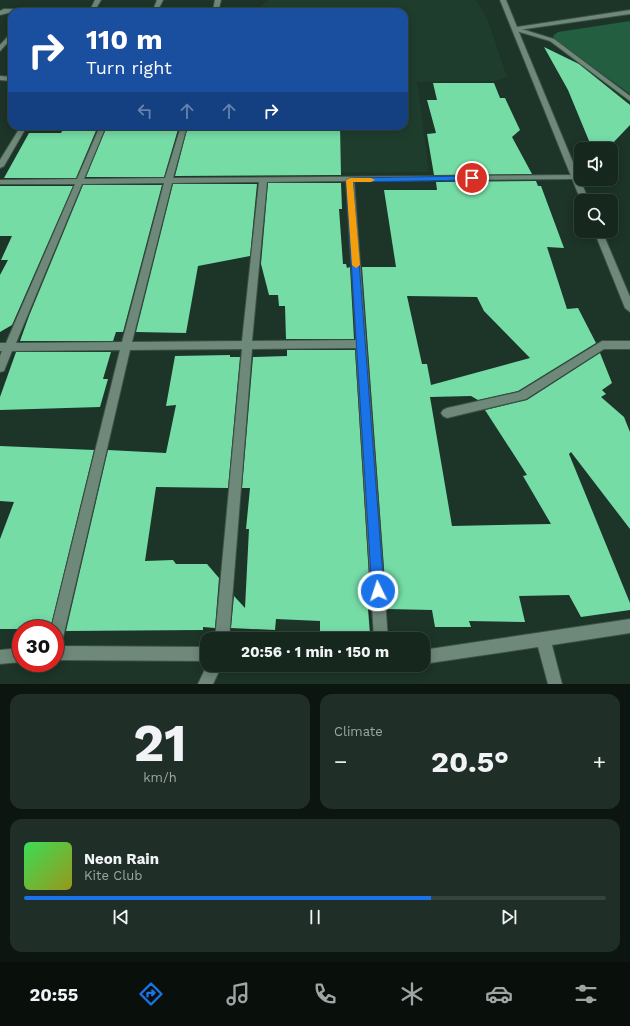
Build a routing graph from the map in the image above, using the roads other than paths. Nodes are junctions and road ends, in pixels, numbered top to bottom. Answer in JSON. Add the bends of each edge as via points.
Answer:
{"nodes":[{"id":1,"x":503,"y":0,"type":"edge"},
{"id":2,"x":630,"y":12,"type":"edge"},
{"id":3,"x":515,"y":29,"type":"junction"},
{"id":4,"x":8,"y":39,"type":"edge"},
{"id":5,"x":0,"y":49,"type":"edge"},
{"id":6,"x":630,"y":98,"type":"edge"},
{"id":7,"x":22,"y":130,"type":"edge"},
{"id":8,"x":101,"y":130,"type":"edge"},
{"id":9,"x":183,"y":130,"type":"edge"},
{"id":10,"x":0,"y":166,"type":"edge"},
{"id":11,"x":574,"y":172,"type":"edge"},
{"id":12,"x":574,"y":177,"type":"edge"},
{"id":13,"x":79,"y":180,"type":"junction"},
{"id":14,"x":263,"y":180,"type":"junction"},
{"id":15,"x":350,"y":180,"type":"junction"},
{"id":16,"x":168,"y":181,"type":"junction"},
{"id":17,"x":0,"y":182,"type":"edge"},
{"id":18,"x":601,"y":238,"type":"edge"},
{"id":19,"x":630,"y":308,"type":"edge"},
{"id":20,"x":362,"y":344,"type":"junction"},
{"id":21,"x":127,"y":345,"type":"junction"},
{"id":22,"x":247,"y":345,"type":"junction"},
{"id":23,"x":630,"y":345,"type":"edge"},
{"id":24,"x":4,"y":347,"type":"edge"},
{"id":25,"x":0,"y":368,"type":"edge"},
{"id":26,"x":446,"y":413,"type":"dead end"},
{"id":27,"x":61,"y":620,"type":"edge"},
{"id":28,"x":630,"y":626,"type":"edge"},
{"id":29,"x":223,"y":632,"type":"edge"},
{"id":30,"x":381,"y":632,"type":"edge"},
{"id":31,"x":543,"y":639,"type":"junction"},
{"id":32,"x":64,"y":654,"type":"edge"},
{"id":33,"x":200,"y":654,"type":"edge"},
{"id":34,"x":12,"y":656,"type":"edge"},
{"id":35,"x":430,"y":656,"type":"edge"},
{"id":36,"x":0,"y":657,"type":"edge"},
{"id":37,"x":211,"y":672,"type":"edge"},
{"id":38,"x":205,"y":684,"type":"edge"},
{"id":39,"x":555,"y":684,"type":"edge"}],
"edges":[{"from":1,"to":3,"type":"street"},
{"from":2,"to":3,"type":"street"},
{"from":3,"to":6,"type":"street","via":[[552,40]]},
{"from":3,"to":11,"type":"street"},
{"from":4,"to":5,"type":"street"},
{"from":7,"to":10,"type":"street"},
{"from":8,"to":13,"type":"street"},
{"from":9,"to":16,"type":"street"},
{"from":12,"to":15,"type":"street"},
{"from":13,"to":16,"type":"street"},
{"from":13,"to":17,"type":"street"},
{"from":13,"to":24,"type":"street"},
{"from":14,"to":15,"type":"street"},
{"from":14,"to":16,"type":"street"},
{"from":14,"to":22,"type":"street"},
{"from":15,"to":20,"type":"street"},
{"from":16,"to":21,"type":"street"},
{"from":18,"to":19,"type":"street"},
{"from":20,"to":22,"type":"street"},
{"from":20,"to":30,"type":"street"},
{"from":21,"to":22,"type":"street"},
{"from":21,"to":24,"type":"street"},
{"from":21,"to":27,"type":"street"},
{"from":22,"to":29,"type":"street"},
{"from":23,"to":26,"type":"street","via":[[602,345],[522,396]]},
{"from":24,"to":25,"type":"street"},
{"from":28,"to":31,"type":"street"},
{"from":31,"to":35,"type":"street"},
{"from":31,"to":39,"type":"street"},
{"from":32,"to":33,"type":"street"},
{"from":34,"to":36,"type":"street"},
{"from":37,"to":38,"type":"street"}]}
